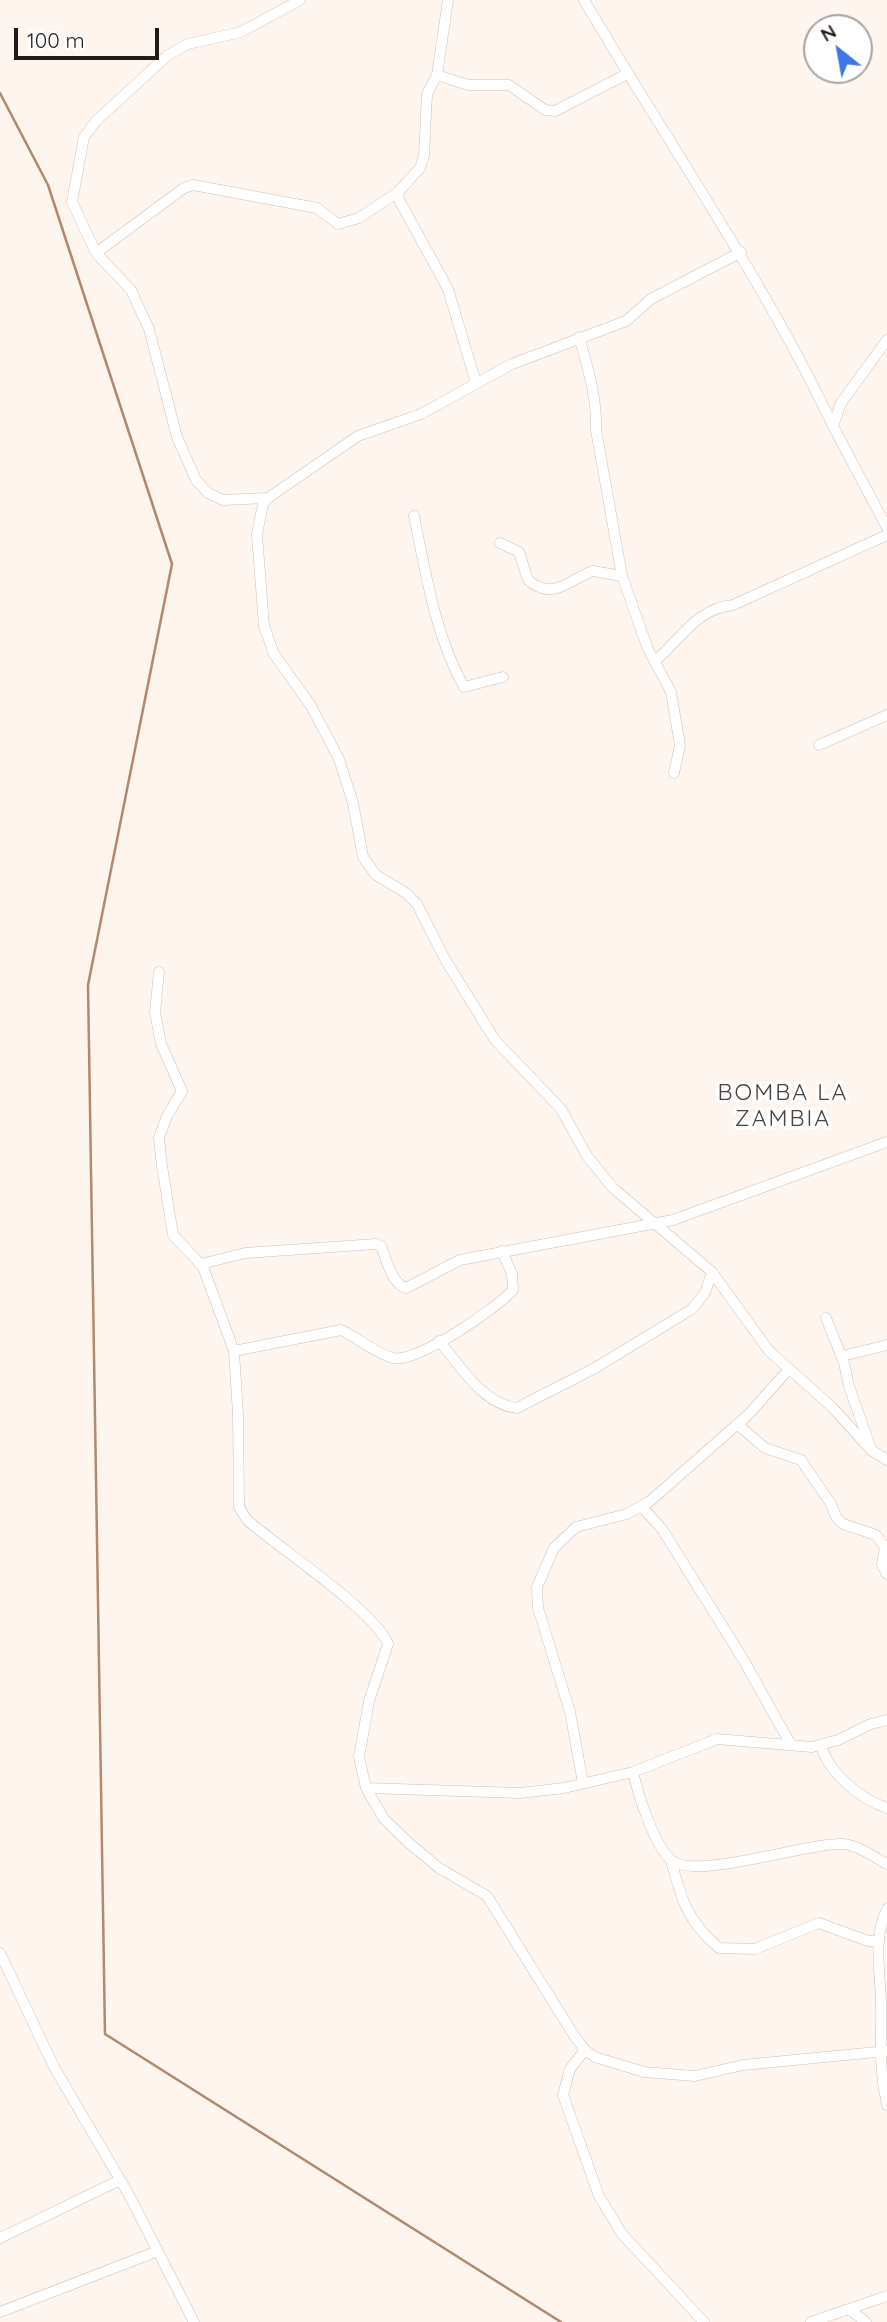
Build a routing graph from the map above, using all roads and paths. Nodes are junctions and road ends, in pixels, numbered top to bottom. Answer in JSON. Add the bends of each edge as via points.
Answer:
{"nodes":[{"id":1,"x":300,"y":0,"type":"edge"},
{"id":2,"x":448,"y":0,"type":"edge"},
{"id":3,"x":584,"y":0,"type":"edge"},
{"id":4,"x":627,"y":74,"type":"junction"},
{"id":5,"x":437,"y":75,"type":"junction"},
{"id":6,"x":398,"y":192,"type":"junction"},
{"id":7,"x":741,"y":252,"type":"junction"},
{"id":8,"x":96,"y":253,"type":"junction"},
{"id":9,"x":579,"y":337,"type":"junction"},
{"id":10,"x":887,"y":340,"type":"edge"},
{"id":11,"x":476,"y":383,"type":"junction"},
{"id":12,"x":833,"y":426,"type":"junction"},
{"id":13,"x":268,"y":498,"type":"junction"},
{"id":14,"x":414,"y":516,"type":"dead end"},
{"id":15,"x":887,"y":528,"type":"edge"},
{"id":16,"x":887,"y":535,"type":"edge"},
{"id":17,"x":500,"y":543,"type":"dead end"},
{"id":18,"x":622,"y":576,"type":"junction"},
{"id":19,"x":655,"y":661,"type":"junction"},
{"id":20,"x":503,"y":677,"type":"dead end"},
{"id":21,"x":887,"y":715,"type":"edge"},
{"id":22,"x":819,"y":746,"type":"dead end"},
{"id":23,"x":674,"y":773,"type":"dead end"},
{"id":24,"x":159,"y":972,"type":"dead end"},
{"id":25,"x":887,"y":1142,"type":"edge"},
{"id":26,"x":652,"y":1222,"type":"junction"},
{"id":27,"x":502,"y":1251,"type":"junction"},
{"id":28,"x":201,"y":1264,"type":"junction"},
{"id":29,"x":712,"y":1272,"type":"junction"},
{"id":30,"x":826,"y":1318,"type":"dead end"},
{"id":31,"x":439,"y":1341,"type":"junction"},
{"id":32,"x":887,"y":1345,"type":"edge"},
{"id":33,"x":233,"y":1351,"type":"junction"},
{"id":34,"x":842,"y":1356,"type":"junction"},
{"id":35,"x":788,"y":1370,"type":"junction"},
{"id":36,"x":737,"y":1424,"type":"junction"},
{"id":37,"x":871,"y":1450,"type":"junction"},
{"id":38,"x":887,"y":1460,"type":"edge"},
{"id":39,"x":642,"y":1507,"type":"junction"},
{"id":40,"x":887,"y":1574,"type":"edge"},
{"id":41,"x":887,"y":1720,"type":"edge"},
{"id":42,"x":791,"y":1745,"type":"junction"},
{"id":43,"x":821,"y":1746,"type":"junction"},
{"id":44,"x":633,"y":1772,"type":"junction"},
{"id":45,"x":583,"y":1783,"type":"junction"},
{"id":46,"x":366,"y":1788,"type":"junction"},
{"id":47,"x":887,"y":1808,"type":"edge"},
{"id":48,"x":671,"y":1860,"type":"junction"},
{"id":49,"x":887,"y":1864,"type":"edge"},
{"id":50,"x":886,"y":1915,"type":"edge"},
{"id":51,"x":879,"y":1941,"type":"junction"},
{"id":52,"x":0,"y":1953,"type":"edge"},
{"id":53,"x":584,"y":2050,"type":"junction"},
{"id":54,"x":883,"y":2052,"type":"edge"},
{"id":55,"x":887,"y":2105,"type":"edge"},
{"id":56,"x":120,"y":2180,"type":"junction"},
{"id":57,"x":0,"y":2238,"type":"edge"},
{"id":58,"x":158,"y":2251,"type":"junction"},
{"id":59,"x":887,"y":2296,"type":"edge"},
{"id":60,"x":850,"y":2310,"type":"junction"},
{"id":61,"x":0,"y":2312,"type":"edge"},
{"id":62,"x":194,"y":2322,"type":"edge"},
{"id":63,"x":704,"y":2322,"type":"edge"},
{"id":64,"x":811,"y":2322,"type":"edge"},
{"id":65,"x":866,"y":2322,"type":"edge"}],
"edges":[{"from":1,"to":8,"type":"street","via":[[241,32],[178,49],[96,121],[80,150],[72,202]]},
{"from":2,"to":5,"type":"street"},
{"from":3,"to":4,"type":"street"},
{"from":4,"to":5,"type":"street","via":[[555,111],[545,110],[509,85],[467,85]]},
{"from":4,"to":7,"type":"street"},
{"from":5,"to":6,"type":"street","via":[[427,94],[420,168]]},
{"from":6,"to":8,"type":"street","via":[[359,218],[338,224],[317,208],[193,185]]},
{"from":6,"to":11,"type":"street","via":[[398,200],[448,289]]},
{"from":7,"to":9,"type":"street","via":[[651,299],[626,321]]},
{"from":7,"to":12,"type":"street","via":[[796,347]]},
{"from":8,"to":13,"type":"street","via":[[131,290],[149,329],[177,436],[196,480],[223,500]]},
{"from":9,"to":11,"type":"street"},
{"from":9,"to":18,"type":"street","via":[[591,377]]},
{"from":10,"to":12,"type":"street","via":[[841,403]]},
{"from":11,"to":13,"type":"street","via":[[421,414],[358,436]]},
{"from":12,"to":15,"type":"street"},
{"from":13,"to":26,"type":"street","via":[[257,534],[264,626],[274,654],[311,706],[339,759],[354,803],[363,857],[376,875],[417,904],[495,1040],[561,1109],[587,1156],[613,1188]]},
{"from":14,"to":20,"type":"street","via":[[439,629],[464,687]]},
{"from":16,"to":19,"type":"street","via":[[733,605],[719,606],[677,636],[674,645]]},
{"from":17,"to":18,"type":"street","via":[[519,552],[528,580],[544,589],[569,586],[593,571]]},
{"from":18,"to":19,"type":"street","via":[[634,617]]},
{"from":19,"to":23,"type":"street","via":[[671,692],[680,745]]},
{"from":21,"to":22,"type":"street"},
{"from":24,"to":28,"type":"street","via":[[155,1012],[160,1044],[182,1091],[159,1138],[170,1228]]},
{"from":25,"to":26,"type":"street","via":[[673,1220]]},
{"from":26,"to":27,"type":"street"},
{"from":26,"to":29,"type":"street"},
{"from":27,"to":28,"type":"street","via":[[460,1260],[406,1288],[400,1286],[376,1244],[245,1253]]},
{"from":27,"to":31,"type":"street","via":[[513,1290]]},
{"from":28,"to":33,"type":"street"},
{"from":29,"to":31,"type":"street","via":[[705,1293],[692,1309],[595,1368],[517,1408],[503,1407],[485,1394]]},
{"from":29,"to":35,"type":"street","via":[[757,1338]]},
{"from":30,"to":34,"type":"street"},
{"from":31,"to":33,"type":"street","via":[[402,1359],[392,1358],[341,1329]]},
{"from":32,"to":34,"type":"street"},
{"from":33,"to":46,"type":"street","via":[[239,1507],[270,1541],[359,1609],[388,1644],[369,1701],[359,1757]]},
{"from":34,"to":37,"type":"street"},
{"from":35,"to":36,"type":"street"},
{"from":35,"to":37,"type":"street","via":[[832,1407]]},
{"from":36,"to":39,"type":"street"},
{"from":36,"to":40,"type":"street","via":[[765,1448],[800,1460],[843,1524],[876,1535],[885,1547],[882,1565]]},
{"from":37,"to":38,"type":"street"},
{"from":39,"to":42,"type":"street","via":[[662,1529]]},
{"from":39,"to":45,"type":"street","via":[[587,1522],[564,1535],[537,1587],[538,1608],[570,1712]]},
{"from":41,"to":43,"type":"street"},
{"from":42,"to":43,"type":"street"},
{"from":42,"to":44,"type":"street","via":[[717,1739]]},
{"from":43,"to":47,"type":"street","via":[[829,1767],[863,1797]]},
{"from":44,"to":45,"type":"street"},
{"from":44,"to":48,"type":"street"},
{"from":45,"to":46,"type":"street","via":[[520,1793]]},
{"from":46,"to":53,"type":"street","via":[[384,1819],[409,1843],[439,1868],[487,1896]]},
{"from":48,"to":49,"type":"street","via":[[699,1868],[846,1844]]},
{"from":48,"to":51,"type":"street","via":[[680,1899],[693,1923],[719,1948],[755,1949],[819,1923]]},
{"from":50,"to":51,"type":"street"},
{"from":51,"to":54,"type":"street"},
{"from":52,"to":56,"type":"street","via":[[54,2067]]},
{"from":53,"to":54,"type":"street","via":[[644,2072],[695,2076],[743,2065]]},
{"from":53,"to":63,"type":"street","via":[[570,2069],[563,2095],[599,2196],[622,2234]]},
{"from":54,"to":55,"type":"street"},
{"from":56,"to":57,"type":"street"},
{"from":56,"to":58,"type":"street"},
{"from":58,"to":61,"type":"street"},
{"from":58,"to":62,"type":"street"},
{"from":59,"to":60,"type":"street"},
{"from":60,"to":64,"type":"street"},
{"from":60,"to":65,"type":"street"}]}
